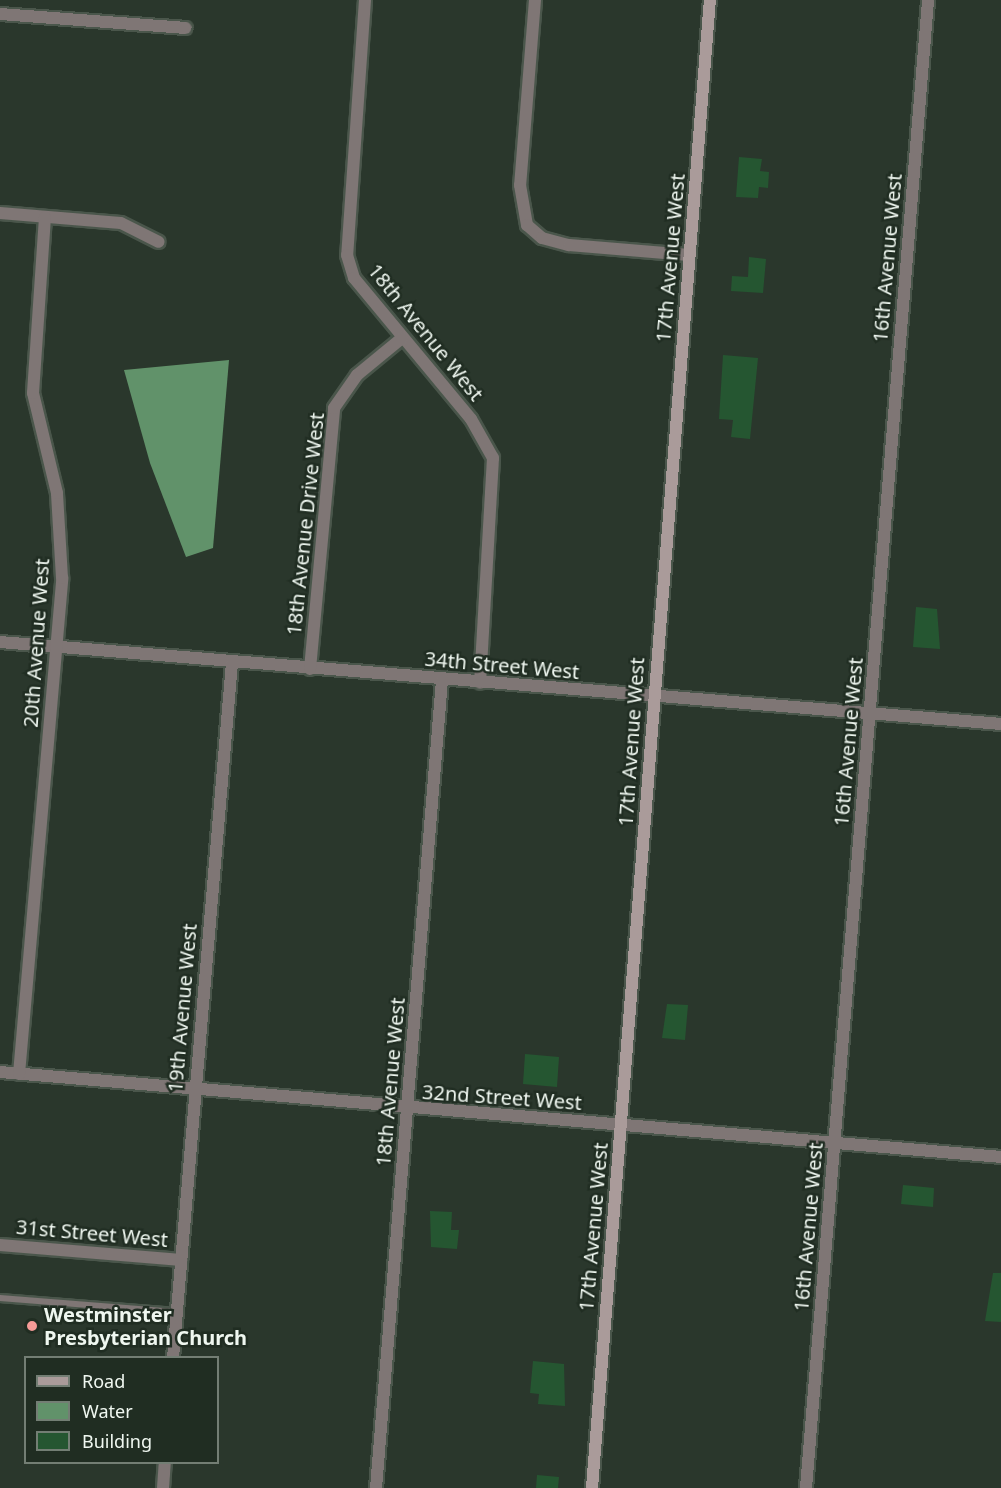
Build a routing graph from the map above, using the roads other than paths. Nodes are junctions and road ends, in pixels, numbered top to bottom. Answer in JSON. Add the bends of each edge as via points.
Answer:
{"nodes":[{"id":1,"x":365,"y":0,"type":"edge"},
{"id":2,"x":535,"y":0,"type":"edge"},
{"id":3,"x":710,"y":0,"type":"edge"},
{"id":4,"x":927,"y":0,"type":"edge"},
{"id":5,"x":0,"y":14,"type":"edge"},
{"id":6,"x":185,"y":28,"type":"dead end"},
{"id":7,"x":0,"y":213,"type":"edge"},
{"id":8,"x":45,"y":217,"type":"junction"},
{"id":9,"x":159,"y":242,"type":"dead end"},
{"id":10,"x":689,"y":255,"type":"junction"},
{"id":11,"x":402,"y":338,"type":"junction"},
{"id":12,"x":0,"y":642,"type":"edge"},
{"id":13,"x":56,"y":647,"type":"junction"},
{"id":14,"x":232,"y":662,"type":"junction"},
{"id":15,"x":310,"y":669,"type":"junction"},
{"id":16,"x":442,"y":680,"type":"junction"},
{"id":17,"x":480,"y":683,"type":"junction"},
{"id":18,"x":654,"y":697,"type":"junction"},
{"id":19,"x":870,"y":714,"type":"junction"},
{"id":20,"x":1001,"y":724,"type":"edge"},
{"id":21,"x":0,"y":1072,"type":"edge"},
{"id":22,"x":19,"y":1074,"type":"junction"},
{"id":23,"x":195,"y":1090,"type":"junction"},
{"id":24,"x":408,"y":1109,"type":"junction"},
{"id":25,"x":621,"y":1126,"type":"junction"},
{"id":26,"x":834,"y":1143,"type":"junction"},
{"id":27,"x":1001,"y":1158,"type":"edge"},
{"id":28,"x":0,"y":1245,"type":"edge"},
{"id":29,"x":181,"y":1260,"type":"junction"},
{"id":30,"x":0,"y":1298,"type":"edge"},
{"id":31,"x":177,"y":1312,"type":"junction"},
{"id":32,"x":173,"y":1356,"type":"edge"},
{"id":33,"x":165,"y":1464,"type":"edge"},
{"id":34,"x":163,"y":1488,"type":"edge"},
{"id":35,"x":376,"y":1488,"type":"edge"},
{"id":36,"x":592,"y":1488,"type":"edge"},
{"id":37,"x":806,"y":1488,"type":"edge"}],
"edges":[{"from":1,"to":11,"type":"street","name":"18th Avenue West","via":[[347,255],[354,278]]},
{"from":2,"to":10,"type":"street","via":[[520,185],[527,225],[542,238],[569,245]]},
{"from":3,"to":10,"type":"street","name":"17th Avenue West"},
{"from":4,"to":19,"type":"street","name":"16th Avenue West"},
{"from":5,"to":6,"type":"street"},
{"from":7,"to":8,"type":"street"},
{"from":8,"to":9,"type":"street","via":[[121,223]]},
{"from":8,"to":13,"type":"street","name":"20th Avenue West","via":[[33,393],[60,519]]},
{"from":10,"to":18,"type":"street","name":"17th Avenue West"},
{"from":11,"to":15,"type":"street","name":"18th Avenue Drive West","via":[[357,375],[334,408]]},
{"from":11,"to":17,"type":"street","name":"18th Avenue West","via":[[471,419],[494,458]]},
{"from":12,"to":13,"type":"street","name":"34th Street West"},
{"from":13,"to":14,"type":"street","name":"34th Street West"},
{"from":13,"to":22,"type":"street","name":"20th Avenue West"},
{"from":14,"to":15,"type":"street","name":"34th Street West"},
{"from":14,"to":23,"type":"street","name":"19th Avenue West"},
{"from":15,"to":16,"type":"street","name":"34th Street West"},
{"from":16,"to":17,"type":"street","name":"34th Street West"},
{"from":16,"to":24,"type":"street","name":"18th Avenue West"},
{"from":17,"to":18,"type":"street","name":"34th Street West"},
{"from":18,"to":19,"type":"street","name":"34th Street West"},
{"from":18,"to":25,"type":"street","name":"17th Avenue West"},
{"from":19,"to":20,"type":"street","name":"34th Street West"},
{"from":19,"to":26,"type":"street","name":"16th Avenue West"},
{"from":21,"to":22,"type":"street","name":"32nd Street West"},
{"from":22,"to":23,"type":"street","name":"32nd Street West"},
{"from":23,"to":24,"type":"street","name":"32nd Street West"},
{"from":23,"to":29,"type":"street","name":"19th Avenue West"},
{"from":24,"to":25,"type":"street","name":"32nd Street West"},
{"from":24,"to":35,"type":"street","name":"18th Avenue West"},
{"from":25,"to":26,"type":"street","name":"32nd Street West"},
{"from":25,"to":36,"type":"street","name":"17th Avenue West"},
{"from":26,"to":27,"type":"street","name":"32nd Street West"},
{"from":26,"to":37,"type":"street","name":"16th Avenue West"},
{"from":28,"to":29,"type":"street","name":"31st Street West"},
{"from":29,"to":31,"type":"street","name":"19th Avenue West"},
{"from":30,"to":31,"type":"lane"},
{"from":31,"to":32,"type":"street","name":"19th Avenue West"},
{"from":33,"to":34,"type":"street"}]}
